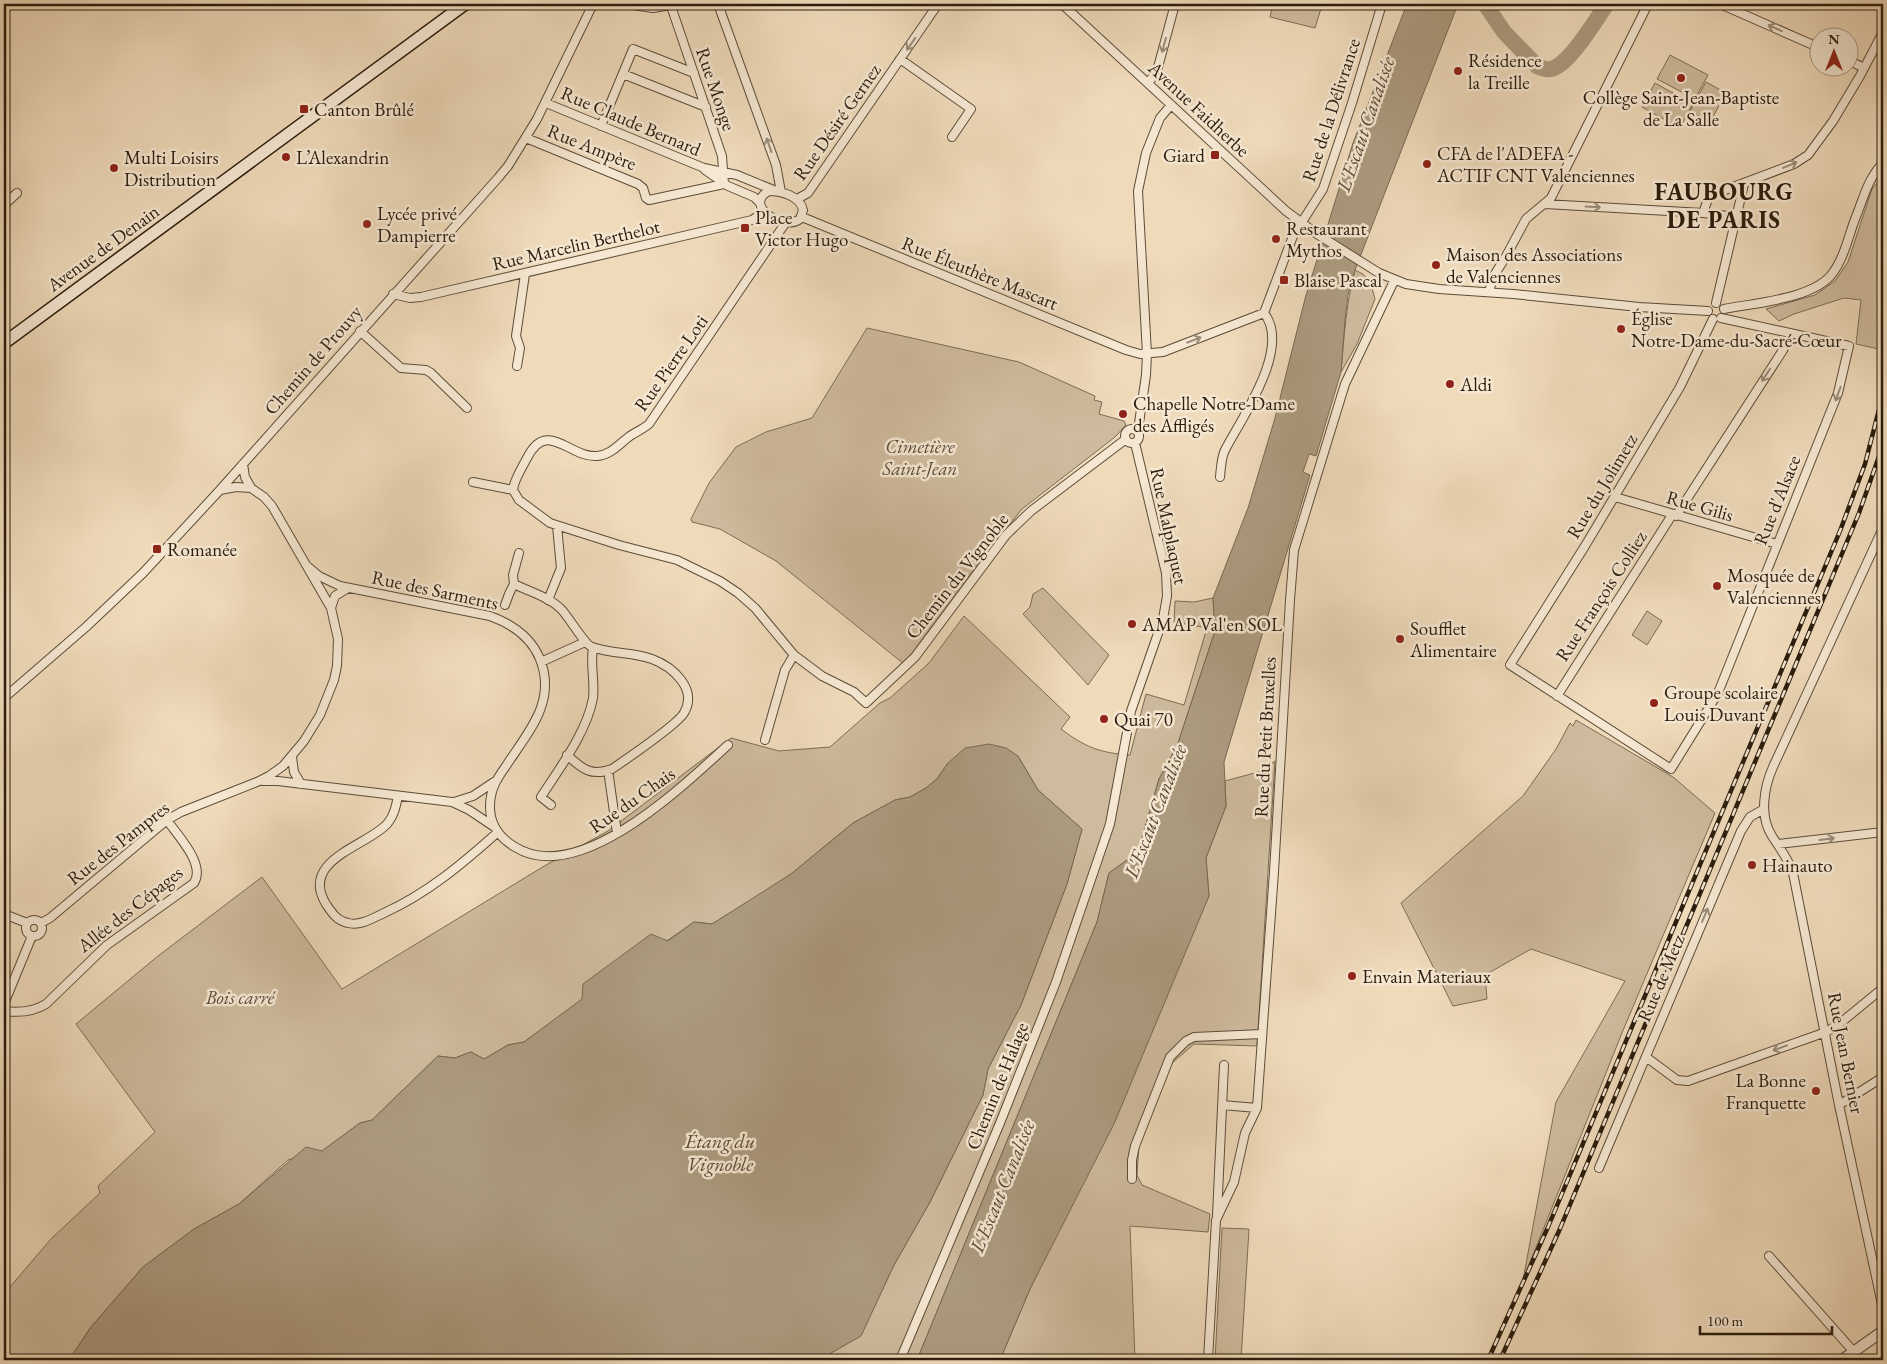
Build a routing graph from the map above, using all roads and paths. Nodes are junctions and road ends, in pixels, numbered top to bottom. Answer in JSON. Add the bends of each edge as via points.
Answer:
{"nodes":[{"id":1,"x":454,"y":4,"type":"edge"},
{"id":2,"x":465,"y":4,"type":"edge"},
{"id":3,"x":594,"y":4,"type":"edge"},
{"id":4,"x":626,"y":4,"type":"edge"},
{"id":5,"x":718,"y":4,"type":"edge"},
{"id":6,"x":938,"y":4,"type":"edge"},
{"id":7,"x":1062,"y":4,"type":"edge"},
{"id":8,"x":1175,"y":4,"type":"edge"},
{"id":9,"x":1382,"y":4,"type":"edge"},
{"id":10,"x":1648,"y":4,"type":"edge"},
{"id":11,"x":1720,"y":4,"type":"edge"},
{"id":12,"x":674,"y":5,"type":"edge"},
{"id":13,"x":1883,"y":32,"type":"edge"},
{"id":14,"x":1810,"y":44,"type":"edge"},
{"id":15,"x":900,"y":59,"type":"junction"},
{"id":16,"x":1860,"y":66,"type":"edge"},
{"id":17,"x":1864,"y":68,"type":"junction"},
{"id":18,"x":694,"y":73,"type":"junction"},
{"id":19,"x":623,"y":74,"type":"junction"},
{"id":20,"x":1148,"y":83,"type":"junction"},
{"id":21,"x":546,"y":103,"type":"junction"},
{"id":22,"x":1171,"y":105,"type":"junction"},
{"id":23,"x":706,"y":107,"type":"junction"},
{"id":24,"x":601,"y":126,"type":"junction"},
{"id":25,"x":952,"y":137,"type":"dead end"},
{"id":26,"x":526,"y":138,"type":"junction"},
{"id":27,"x":1883,"y":163,"type":"edge"},
{"id":28,"x":704,"y":168,"type":"junction"},
{"id":29,"x":724,"y":172,"type":"junction"},
{"id":30,"x":724,"y":184,"type":"junction"},
{"id":31,"x":1744,"y":184,"type":"junction"},
{"id":32,"x":778,"y":192,"type":"junction"},
{"id":33,"x":17,"y":193,"type":"dead end"},
{"id":34,"x":796,"y":199,"type":"junction"},
{"id":35,"x":760,"y":203,"type":"junction"},
{"id":36,"x":1545,"y":204,"type":"junction"},
{"id":37,"x":4,"y":205,"type":"edge"},
{"id":38,"x":764,"y":212,"type":"junction"},
{"id":39,"x":1703,"y":213,"type":"junction"},
{"id":40,"x":802,"y":217,"type":"junction"},
{"id":41,"x":1736,"y":217,"type":"junction"},
{"id":42,"x":786,"y":222,"type":"junction"},
{"id":43,"x":1300,"y":222,"type":"junction"},
{"id":44,"x":525,"y":274,"type":"junction"},
{"id":45,"x":1394,"y":281,"type":"junction"},
{"id":46,"x":1489,"y":292,"type":"junction"},
{"id":47,"x":393,"y":294,"type":"junction"},
{"id":48,"x":1716,"y":303,"type":"junction"},
{"id":49,"x":1724,"y":309,"type":"junction"},
{"id":50,"x":1708,"y":311,"type":"junction"},
{"id":51,"x":1264,"y":313,"type":"junction"},
{"id":52,"x":1717,"y":318,"type":"junction"},
{"id":53,"x":360,"y":331,"type":"junction"},
{"id":54,"x":1791,"y":333,"type":"junction"},
{"id":55,"x":4,"y":335,"type":"edge"},
{"id":56,"x":4,"y":344,"type":"edge"},
{"id":57,"x":1147,"y":354,"type":"junction"},
{"id":58,"x":518,"y":366,"type":"dead end"},
{"id":59,"x":467,"y":408,"type":"dead end"},
{"id":60,"x":1136,"y":430,"type":"junction"},
{"id":61,"x":1126,"y":439,"type":"junction"},
{"id":62,"x":1135,"y":442,"type":"junction"},
{"id":63,"x":243,"y":464,"type":"junction"},
{"id":64,"x":1220,"y":477,"type":"dead end"},
{"id":65,"x":473,"y":482,"type":"dead end"},
{"id":66,"x":252,"y":488,"type":"junction"},
{"id":67,"x":219,"y":490,"type":"junction"},
{"id":68,"x":513,"y":490,"type":"junction"},
{"id":69,"x":1615,"y":497,"type":"junction"},
{"id":70,"x":1674,"y":515,"type":"junction"},
{"id":71,"x":557,"y":526,"type":"junction"},
{"id":72,"x":1883,"y":528,"type":"edge"},
{"id":73,"x":1777,"y":544,"type":"junction"},
{"id":74,"x":520,"y":553,"type":"dead end"},
{"id":75,"x":306,"y":564,"type":"junction"},
{"id":76,"x":514,"y":584,"type":"junction"},
{"id":77,"x":348,"y":588,"type":"junction"},
{"id":78,"x":548,"y":600,"type":"junction"},
{"id":79,"x":505,"y":605,"type":"dead end"},
{"id":80,"x":331,"y":608,"type":"junction"},
{"id":81,"x":585,"y":642,"type":"junction"},
{"id":82,"x":593,"y":648,"type":"junction"},
{"id":83,"x":794,"y":655,"type":"junction"},
{"id":84,"x":541,"y":662,"type":"junction"},
{"id":85,"x":1557,"y":696,"type":"junction"},
{"id":86,"x":4,"y":698,"type":"edge"},
{"id":87,"x":765,"y":740,"type":"dead end"},
{"id":88,"x":728,"y":745,"type":"dead end"},
{"id":89,"x":567,"y":756,"type":"junction"},
{"id":90,"x":292,"y":757,"type":"junction"},
{"id":91,"x":608,"y":770,"type":"junction"},
{"id":92,"x":257,"y":782,"type":"junction"},
{"id":93,"x":494,"y":782,"type":"junction"},
{"id":94,"x":301,"y":784,"type":"junction"},
{"id":95,"x":398,"y":796,"type":"junction"},
{"id":96,"x":452,"y":802,"type":"junction"},
{"id":97,"x":552,"y":805,"type":"dead end"},
{"id":98,"x":1764,"y":810,"type":"junction"},
{"id":99,"x":167,"y":820,"type":"junction"},
{"id":100,"x":1111,"y":820,"type":"joint"},
{"id":101,"x":495,"y":829,"type":"junction"},
{"id":102,"x":1883,"y":832,"type":"edge"},
{"id":103,"x":617,"y":833,"type":"junction"},
{"id":104,"x":1778,"y":844,"type":"junction"},
{"id":105,"x":4,"y":914,"type":"edge"},
{"id":106,"x":27,"y":923,"type":"junction"},
{"id":107,"x":40,"y":923,"type":"junction"},
{"id":108,"x":32,"y":936,"type":"junction"},
{"id":109,"x":1883,"y":988,"type":"edge"},
{"id":110,"x":4,"y":1004,"type":"edge"},
{"id":111,"x":4,"y":1011,"type":"edge"},
{"id":112,"x":1826,"y":1032,"type":"junction"},
{"id":113,"x":1262,"y":1034,"type":"junction"},
{"id":114,"x":1646,"y":1057,"type":"junction"},
{"id":115,"x":1224,"y":1065,"type":"dead end"},
{"id":116,"x":1883,"y":1077,"type":"edge"},
{"id":117,"x":1222,"y":1105,"type":"junction"},
{"id":118,"x":1839,"y":1105,"type":"junction"},
{"id":119,"x":1257,"y":1108,"type":"junction"},
{"id":120,"x":1599,"y":1168,"type":"dead end"},
{"id":121,"x":1132,"y":1179,"type":"dead end"},
{"id":122,"x":1216,"y":1220,"type":"junction"},
{"id":123,"x":1769,"y":1256,"type":"dead end"},
{"id":124,"x":1883,"y":1309,"type":"edge"},
{"id":125,"x":1883,"y":1319,"type":"edge"},
{"id":126,"x":1883,"y":1329,"type":"edge"},
{"id":127,"x":1854,"y":1352,"type":"junction"},
{"id":128,"x":900,"y":1360,"type":"edge"},
{"id":129,"x":1208,"y":1360,"type":"edge"},
{"id":130,"x":1842,"y":1360,"type":"edge"}],
"edges":[{"from":1,"to":55,"type":"main road","name":"Avenue de Denain"},
{"from":2,"to":56,"type":"main road","name":"Avenue de Denain"},
{"from":3,"to":21,"type":"street","name":"Chemin de Prouvy"},
{"from":4,"to":12,"type":"street","via":[[653,8]]},
{"from":32,"to":5,"type":"street","one_way":true,"via":[[776,165]]},
{"from":6,"to":15,"type":"street","name":"Rue Désiré Gernez","one_way":true},
{"from":7,"to":20,"type":"street","name":"Avenue Faidherbe"},
{"from":8,"to":20,"type":"street","one_way":true,"via":[[1157,71]]},
{"from":9,"to":43,"type":"street","name":"Rue de la Délivrance","via":[[1323,189]]},
{"from":10,"to":36,"type":"street","via":[[1552,196]]},
{"from":14,"to":11,"type":"street","one_way":true},
{"from":12,"to":18,"type":"street","name":"Rue Monge"},
{"from":13,"to":17,"type":"street"},
{"from":15,"to":25,"type":"street","name":"Rue Désiré Gernez","via":[[971,109]]},
{"from":15,"to":34,"type":"street","name":"Rue Désiré Gernez","via":[[808,193]]},
{"from":16,"to":17,"type":"street"},
{"from":31,"to":17,"type":"street","one_way":true,"via":[[1808,155],[1833,121]]},
{"from":18,"to":19,"type":"street","via":[[633,48]]},
{"from":18,"to":23,"type":"street","name":"Rue Monge"},
{"from":19,"to":23,"type":"street"},
{"from":19,"to":24,"type":"street"},
{"from":20,"to":22,"type":"street","name":"Avenue Faidherbe"},
{"from":21,"to":24,"type":"street","name":"Rue Claude Bernard"},
{"from":21,"to":26,"type":"street","name":"Chemin de Prouvy"},
{"from":22,"to":43,"type":"street","name":"Avenue Faidherbe"},
{"from":22,"to":57,"type":"street","via":[[1162,115],[1146,153],[1138,191]]},
{"from":23,"to":29,"type":"street","name":"Rue Monge"},
{"from":24,"to":28,"type":"street","name":"Rue Claude Bernard"},
{"from":26,"to":30,"type":"street","name":"Rue Ampère","via":[[638,184],[649,200]]},
{"from":26,"to":47,"type":"street","name":"Chemin de Prouvy","via":[[503,172]]},
{"from":27,"to":49,"type":"street","via":[[1870,180],[1837,266],[1826,280],[1804,293]]},
{"from":28,"to":29,"type":"street","name":"Rue Claude Bernard"},
{"from":28,"to":30,"type":"street","name":"Rue Claude Bernard"},
{"from":29,"to":30,"type":"street","name":"Rue Monge"},
{"from":29,"to":32,"type":"street","name":"Rue Claude Bernard"},
{"from":30,"to":35,"type":"street","name":"Rue Claude Bernard"},
{"from":31,"to":39,"type":"street","via":[[1710,196]]},
{"from":31,"to":41,"type":"street"},
{"from":32,"to":34,"type":"street"},
{"from":32,"to":35,"type":"street","via":[[766,192]]},
{"from":33,"to":37,"type":"street"},
{"from":34,"to":40,"type":"street","via":[[803,208]]},
{"from":35,"to":38,"type":"street"},
{"from":36,"to":39,"type":"street","one_way":true},
{"from":36,"to":46,"type":"street","via":[[1526,219],[1493,277]]},
{"from":38,"to":42,"type":"street"},
{"from":38,"to":44,"type":"street","name":"Rue Marcelin Berthelot","via":[[752,220]]},
{"from":39,"to":41,"type":"street"},
{"from":40,"to":42,"type":"street","via":[[794,223]]},
{"from":40,"to":57,"type":"street","name":"Rue Éleuthère Mascart","via":[[1136,354]]},
{"from":41,"to":48,"type":"street"},
{"from":42,"to":68,"type":"street","name":"Rue Pierre Loti","via":[[649,424],[600,456],[586,455],[550,441],[540,442],[532,448]]},
{"from":43,"to":45,"type":"street","name":"Avenue Faidherbe"},
{"from":43,"to":51,"type":"street","name":"Rue de la Délivrance"},
{"from":44,"to":47,"type":"street","name":"Rue Marcelin Berthelot","via":[[422,298]]},
{"from":44,"to":58,"type":"street","via":[[516,336],[520,348]]},
{"from":45,"to":46,"type":"street","name":"Avenue Faidherbe","via":[[1429,288]]},
{"from":45,"to":113,"type":"street","name":"Rue du Petit Bruxelles","via":[[1346,384],[1294,550]]},
{"from":46,"to":50,"type":"street","name":"Avenue Faidherbe"},
{"from":47,"to":53,"type":"street","name":"Chemin de Prouvy"},
{"from":48,"to":49,"type":"street"},
{"from":48,"to":50,"type":"street","via":[[1710,305]]},
{"from":49,"to":52,"type":"street","via":[[1724,314]]},
{"from":50,"to":52,"type":"street","via":[[1709,315]]},
{"from":57,"to":51,"type":"street","one_way":true,"via":[[1163,352]]},
{"from":51,"to":64,"type":"street","via":[[1270,324],[1270,357],[1252,403],[1224,452]]},
{"from":52,"to":54,"type":"street"},
{"from":52,"to":69,"type":"street","name":"Rue du Jolimetz"},
{"from":53,"to":59,"type":"street","via":[[401,368],[431,373]]},
{"from":53,"to":63,"type":"street","name":"Chemin de Prouvy"},
{"from":54,"to":70,"type":"street","name":"Rue François Colliez","one_way":true},
{"from":54,"to":73,"type":"street","name":"Rue d'Alsace","one_way":true,"via":[[1849,346],[1838,393]]},
{"from":57,"to":60,"type":"street"},
{"from":60,"to":61,"type":"street","via":[[1128,431]]},
{"from":60,"to":62,"type":"street","via":[[1139,437]]},
{"from":61,"to":62,"type":"street"},
{"from":61,"to":83,"type":"street","name":"Chemin du Vignoble","via":[[1031,511],[1006,535],[916,657],[866,703]]},
{"from":62,"to":100,"type":"street","name":"Rue Malplaquet","via":[[1165,568],[1167,596],[1163,619],[1131,711]]},
{"from":63,"to":66,"type":"street","name":"Rue des Pampres","via":[[245,477]]},
{"from":63,"to":67,"type":"street","name":"Chemin de Prouvy"},
{"from":65,"to":68,"type":"street"},
{"from":66,"to":67,"type":"street"},
{"from":66,"to":75,"type":"street","name":"Rue des Pampres","via":[[272,506]]},
{"from":67,"to":86,"type":"street","name":"Chemin de Prouvy","via":[[119,597]]},
{"from":68,"to":71,"type":"street","via":[[519,500]]},
{"from":69,"to":70,"type":"street","name":"Rue Gilis"},
{"from":69,"to":85,"type":"street","name":"Rue du Jolimetz","via":[[1510,665]]},
{"from":70,"to":73,"type":"street","name":"Rue Gilis"},
{"from":70,"to":85,"type":"street","name":"Rue François Colliez"},
{"from":71,"to":78,"type":"street","via":[[561,568]]},
{"from":71,"to":83,"type":"street","via":[[662,555],[704,571],[750,603]]},
{"from":72,"to":98,"type":"street","via":[[1774,764]]},
{"from":73,"to":85,"type":"street","name":"Rue d'Alsace","via":[[1718,693],[1671,769]]},
{"from":74,"to":76,"type":"street"},
{"from":75,"to":77,"type":"street","name":"Rue des Sarments","via":[[325,580]]},
{"from":75,"to":80,"type":"street","name":"Rue des Pampres"},
{"from":76,"to":78,"type":"street"},
{"from":76,"to":79,"type":"street"},
{"from":77,"to":80,"type":"street","name":"Rue des Sarments","via":[[335,596]]},
{"from":77,"to":84,"type":"street","name":"Rue des Sarments","via":[[496,618],[525,636]]},
{"from":78,"to":81,"type":"street","via":[[564,612]]},
{"from":80,"to":90,"type":"street","name":"Rue des Pampres","via":[[338,638],[335,674],[320,716]]},
{"from":81,"to":82,"type":"street"},
{"from":81,"to":84,"type":"street"},
{"from":82,"to":89,"type":"street","via":[[592,703]]},
{"from":82,"to":91,"type":"street","via":[[645,657],[661,664],[681,679],[688,697],[680,719]]},
{"from":83,"to":87,"type":"street","via":[[785,670]]},
{"from":84,"to":93,"type":"street","name":"Rue des Sarments","via":[[545,684],[542,708]]},
{"from":88,"to":103,"type":"street","name":"Rue du Chais","via":[[690,780]]},
{"from":89,"to":91,"type":"street","via":[[585,771]]},
{"from":89,"to":97,"type":"street","via":[[541,798]]},
{"from":90,"to":92,"type":"street","name":"Rue des Pampres"},
{"from":90,"to":94,"type":"street","via":[[294,772]]},
{"from":91,"to":103,"type":"street"},
{"from":92,"to":94,"type":"street","name":"Rue du Chais","via":[[273,780]]},
{"from":92,"to":99,"type":"street","name":"Rue des Pampres"},
{"from":93,"to":96,"type":"street","name":"Rue du Chais","via":[[473,796]]},
{"from":93,"to":101,"type":"street","via":[[490,808]]},
{"from":94,"to":95,"type":"street","name":"Rue du Chais"},
{"from":95,"to":96,"type":"street","name":"Rue du Chais"},
{"from":95,"to":101,"type":"street","via":[[394,813],[386,825],[332,860],[323,873],[323,898],[332,913],[342,921],[364,922],[413,898],[451,873]]},
{"from":96,"to":101,"type":"street","name":"Rue du Chais"},
{"from":98,"to":104,"type":"street","name":"Rue Jean Bernier","via":[[1768,829]]},
{"from":114,"to":98,"type":"street","name":"Rue de Metz","one_way":true,"via":[[1743,826],[1753,814]]},
{"from":99,"to":107,"type":"street","name":"Rue des Pampres"},
{"from":99,"to":111,"type":"street","name":"Allée des Cépages","via":[[196,864],[198,875],[194,883],[107,945],[46,1004],[26,1012]]},
{"from":100,"to":128,"type":"street","name":"Chemin de Halage","via":[[1040,1024]]},
{"from":101,"to":103,"type":"street","name":"Rue du Chais","via":[[522,851],[547,857],[580,852]]},
{"from":104,"to":102,"type":"street","one_way":true},
{"from":104,"to":112,"type":"street","name":"Rue Jean Bernier","via":[[1793,873]]},
{"from":105,"to":106,"type":"street"},
{"from":106,"to":107,"type":"street","via":[[34,920]]},
{"from":106,"to":108,"type":"street","via":[[26,931]]},
{"from":107,"to":108,"type":"street","via":[[40,933]]},
{"from":108,"to":110,"type":"street"},
{"from":109,"to":112,"type":"street"},
{"from":112,"to":114,"type":"street","one_way":true,"via":[[1688,1081],[1677,1080]]},
{"from":112,"to":118,"type":"street","name":"Rue Jean Bernier"},
{"from":113,"to":119,"type":"street","name":"Rue du Petit Bruxelles"},
{"from":113,"to":121,"type":"street","via":[[1190,1039],[1170,1057],[1135,1146]]},
{"from":114,"to":120,"type":"street","name":"Rue de Metz"},
{"from":115,"to":117,"type":"street"},
{"from":116,"to":118,"type":"street"},
{"from":117,"to":119,"type":"street"},
{"from":117,"to":122,"type":"street"},
{"from":118,"to":124,"type":"street","name":"Rue Jean Bernier"},
{"from":119,"to":122,"type":"street","via":[[1245,1133],[1234,1182]]},
{"from":122,"to":129,"type":"street"},
{"from":123,"to":127,"type":"street"},
{"from":125,"to":126,"type":"street"},
{"from":126,"to":127,"type":"street"},
{"from":127,"to":130,"type":"street"}]}
